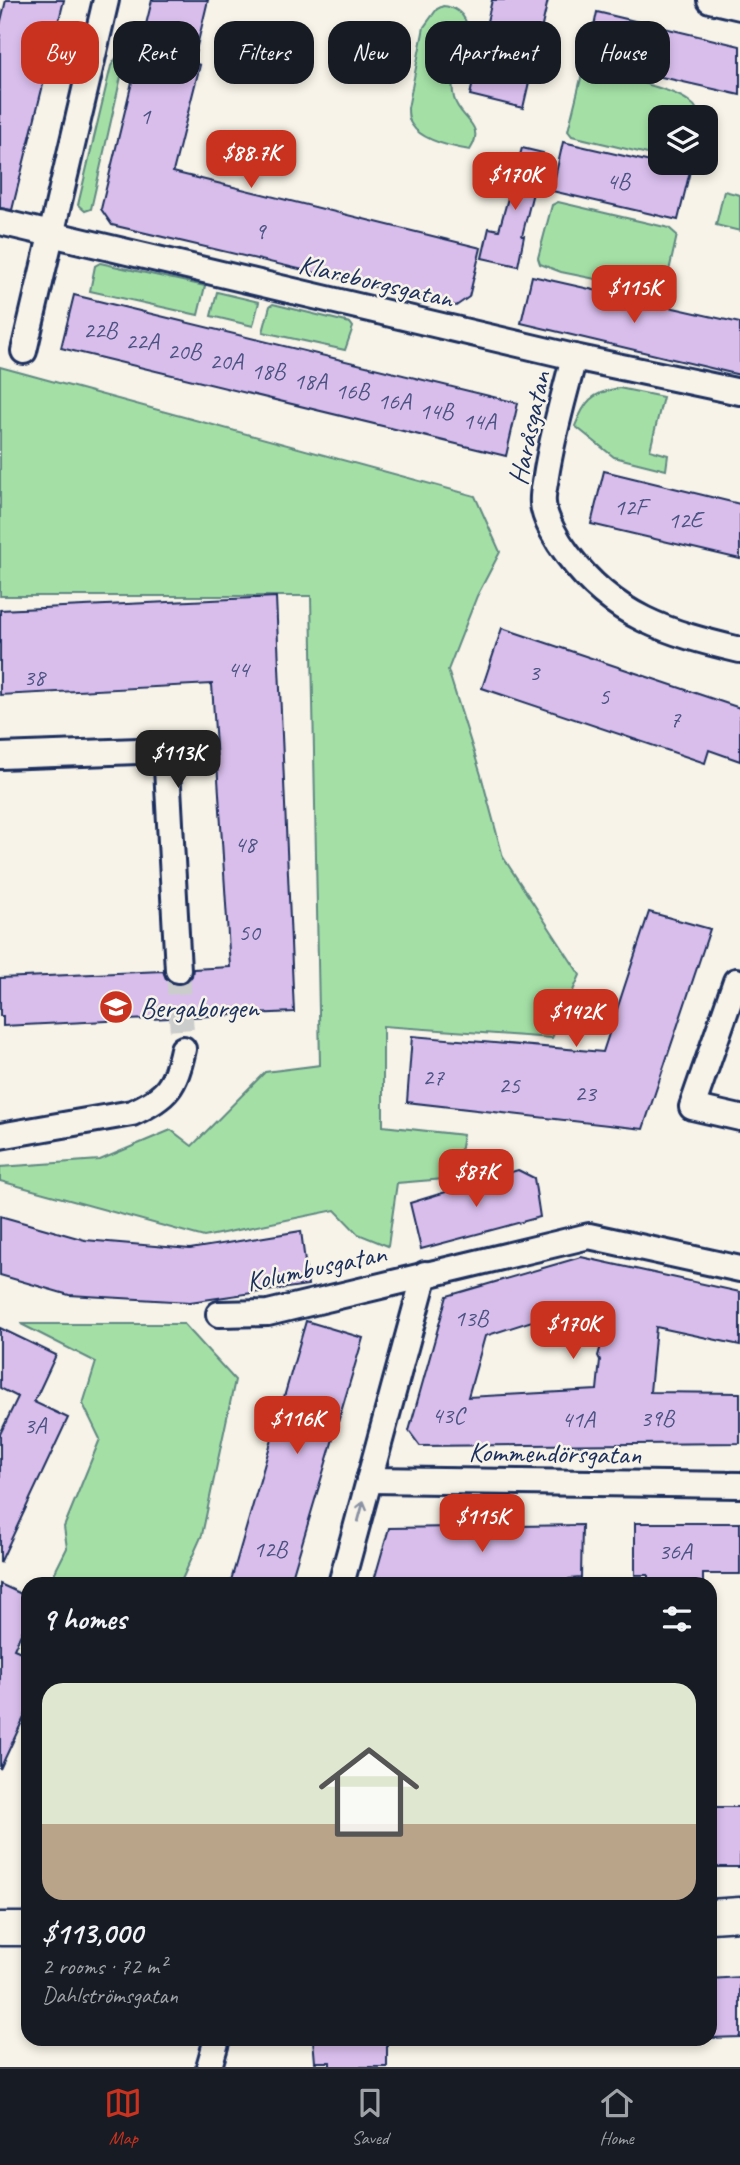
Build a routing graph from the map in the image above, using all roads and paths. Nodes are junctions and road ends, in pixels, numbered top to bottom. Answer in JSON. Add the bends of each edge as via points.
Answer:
{"nodes":[{"id":1,"x":106,"y":0,"type":"edge"},
{"id":2,"x":710,"y":0,"type":"edge"},
{"id":3,"x":740,"y":7,"type":"edge"},
{"id":4,"x":0,"y":222,"type":"edge"},
{"id":5,"x":50,"y":235,"type":"junction"},
{"id":6,"x":24,"y":351,"type":"dead end"},
{"id":7,"x":574,"y":357,"type":"junction"},
{"id":8,"x":740,"y":393,"type":"edge"},
{"id":9,"x":740,"y":650,"type":"edge"},
{"id":10,"x":0,"y":756,"type":"edge"},
{"id":11,"x":178,"y":970,"type":"tunnel mouth"},
{"id":12,"x":736,"y":981,"type":"dead end"},
{"id":13,"x":183,"y":1049,"type":"tunnel mouth"},
{"id":14,"x":740,"y":1118,"type":"edge"},
{"id":15,"x":0,"y":1136,"type":"edge"},
{"id":16,"x":740,"y":1269,"type":"edge"},
{"id":17,"x":425,"y":1274,"type":"junction"},
{"id":18,"x":219,"y":1314,"type":"dead end"},
{"id":19,"x":369,"y":1480,"type":"junction"},
{"id":20,"x":740,"y":1485,"type":"edge"},
{"id":21,"x":343,"y":1577,"type":"edge"},
{"id":22,"x":740,"y":1914,"type":"edge"},
{"id":23,"x":717,"y":1916,"type":"edge"},
{"id":24,"x":0,"y":1929,"type":"edge"},
{"id":25,"x":21,"y":1929,"type":"edge"},
{"id":26,"x":215,"y":2046,"type":"edge"},
{"id":27,"x":209,"y":2067,"type":"edge"}],
"edges":[{"from":1,"to":5,"type":"street"},
{"from":2,"to":3,"type":"street"},
{"from":4,"to":5,"type":"street","name":"Klareborgsgatan"},
{"from":5,"to":6,"type":"street"},
{"from":5,"to":7,"type":"street","name":"Klareborgsgatan"},
{"from":7,"to":8,"type":"street","name":"Klareborgsgatan"},
{"from":7,"to":9,"type":"street","name":"Haråsgatan","via":[[549,457],[543,504],[556,538],[608,598],[647,622]]},
{"from":10,"to":11,"type":"street","via":[[166,750]]},
{"from":12,"to":14,"type":"street","via":[[692,1107]]},
{"from":13,"to":15,"type":"street","via":[[177,1076],[152,1104],[132,1113]]},
{"from":16,"to":17,"type":"street","name":"Kolumbusgatan","via":[[589,1236]]},
{"from":17,"to":18,"type":"street","name":"Kolumbusgatan","via":[[268,1313]]},
{"from":17,"to":19,"type":"street"},
{"from":19,"to":20,"type":"street","name":"Kommendörsgatan"},
{"from":21,"to":19,"type":"street","one_way":true},
{"from":22,"to":23,"type":"street"},
{"from":24,"to":25,"type":"street"},
{"from":26,"to":27,"type":"street"}]}
